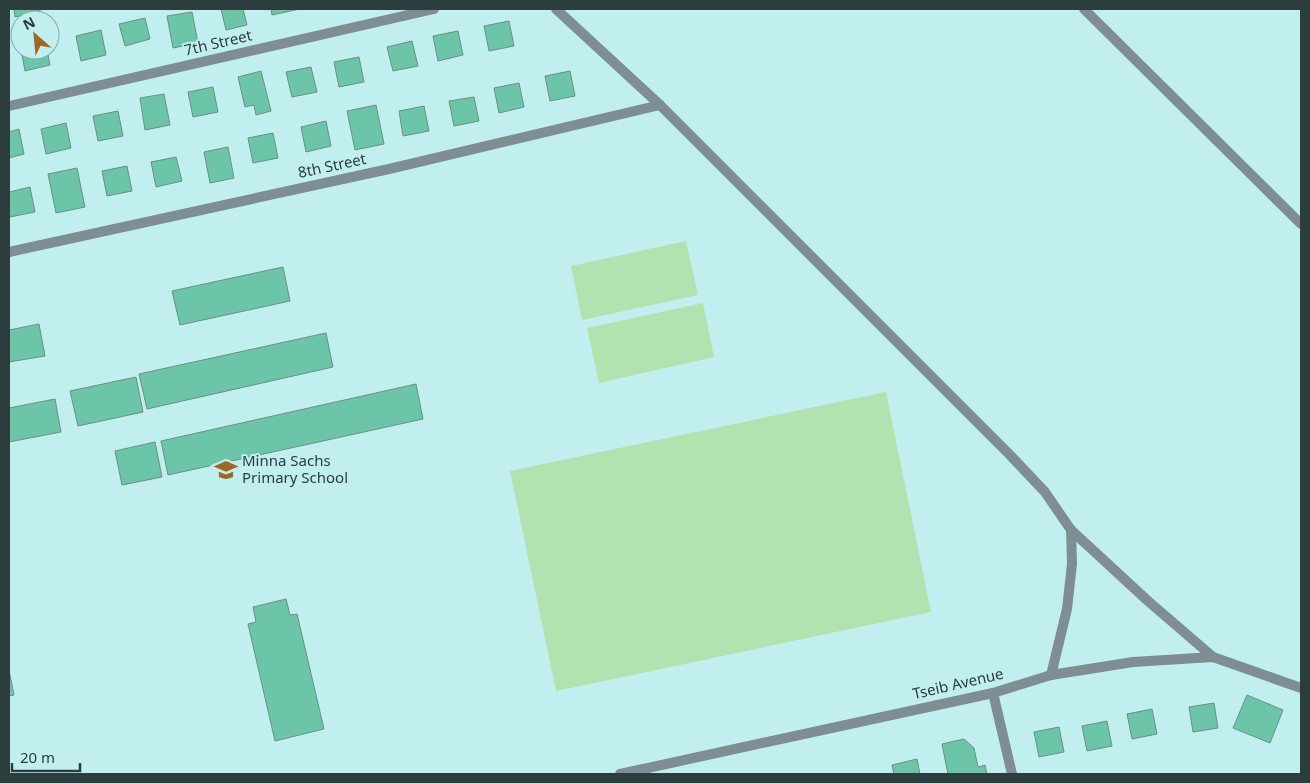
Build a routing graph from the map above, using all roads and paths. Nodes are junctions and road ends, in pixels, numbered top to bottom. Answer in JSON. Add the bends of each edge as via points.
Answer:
{"nodes":[{"id":1,"x":434,"y":9,"type":"edge"},
{"id":2,"x":556,"y":9,"type":"edge"},
{"id":3,"x":1084,"y":9,"type":"edge"},
{"id":4,"x":660,"y":105,"type":"junction"},
{"id":5,"x":9,"y":106,"type":"edge"},
{"id":6,"x":1301,"y":223,"type":"edge"},
{"id":7,"x":9,"y":252,"type":"edge"},
{"id":8,"x":1071,"y":530,"type":"junction"},
{"id":9,"x":1214,"y":657,"type":"junction"},
{"id":10,"x":1051,"y":675,"type":"junction"},
{"id":11,"x":1301,"y":688,"type":"edge"},
{"id":12,"x":993,"y":692,"type":"junction"},
{"id":13,"x":620,"y":774,"type":"edge"},
{"id":14,"x":1012,"y":774,"type":"edge"}],
"edges":[{"from":1,"to":5,"type":"street","name":"7th Street"},
{"from":2,"to":4,"type":"street"},
{"from":3,"to":6,"type":"street"},
{"from":4,"to":7,"type":"street","name":"8th Street","via":[[389,169]]},
{"from":4,"to":8,"type":"street","via":[[1009,454],[1045,492]]},
{"from":8,"to":9,"type":"street"},
{"from":8,"to":10,"type":"street","via":[[1072,564],[1067,609]]},
{"from":9,"to":10,"type":"street","name":"Tseib Avenue","via":[[1133,662]]},
{"from":9,"to":11,"type":"street","name":"Tseib Avenue"},
{"from":10,"to":12,"type":"street","name":"Tseib Avenue"},
{"from":12,"to":13,"type":"street","name":"Tseib Avenue"},
{"from":12,"to":14,"type":"street"}]}
